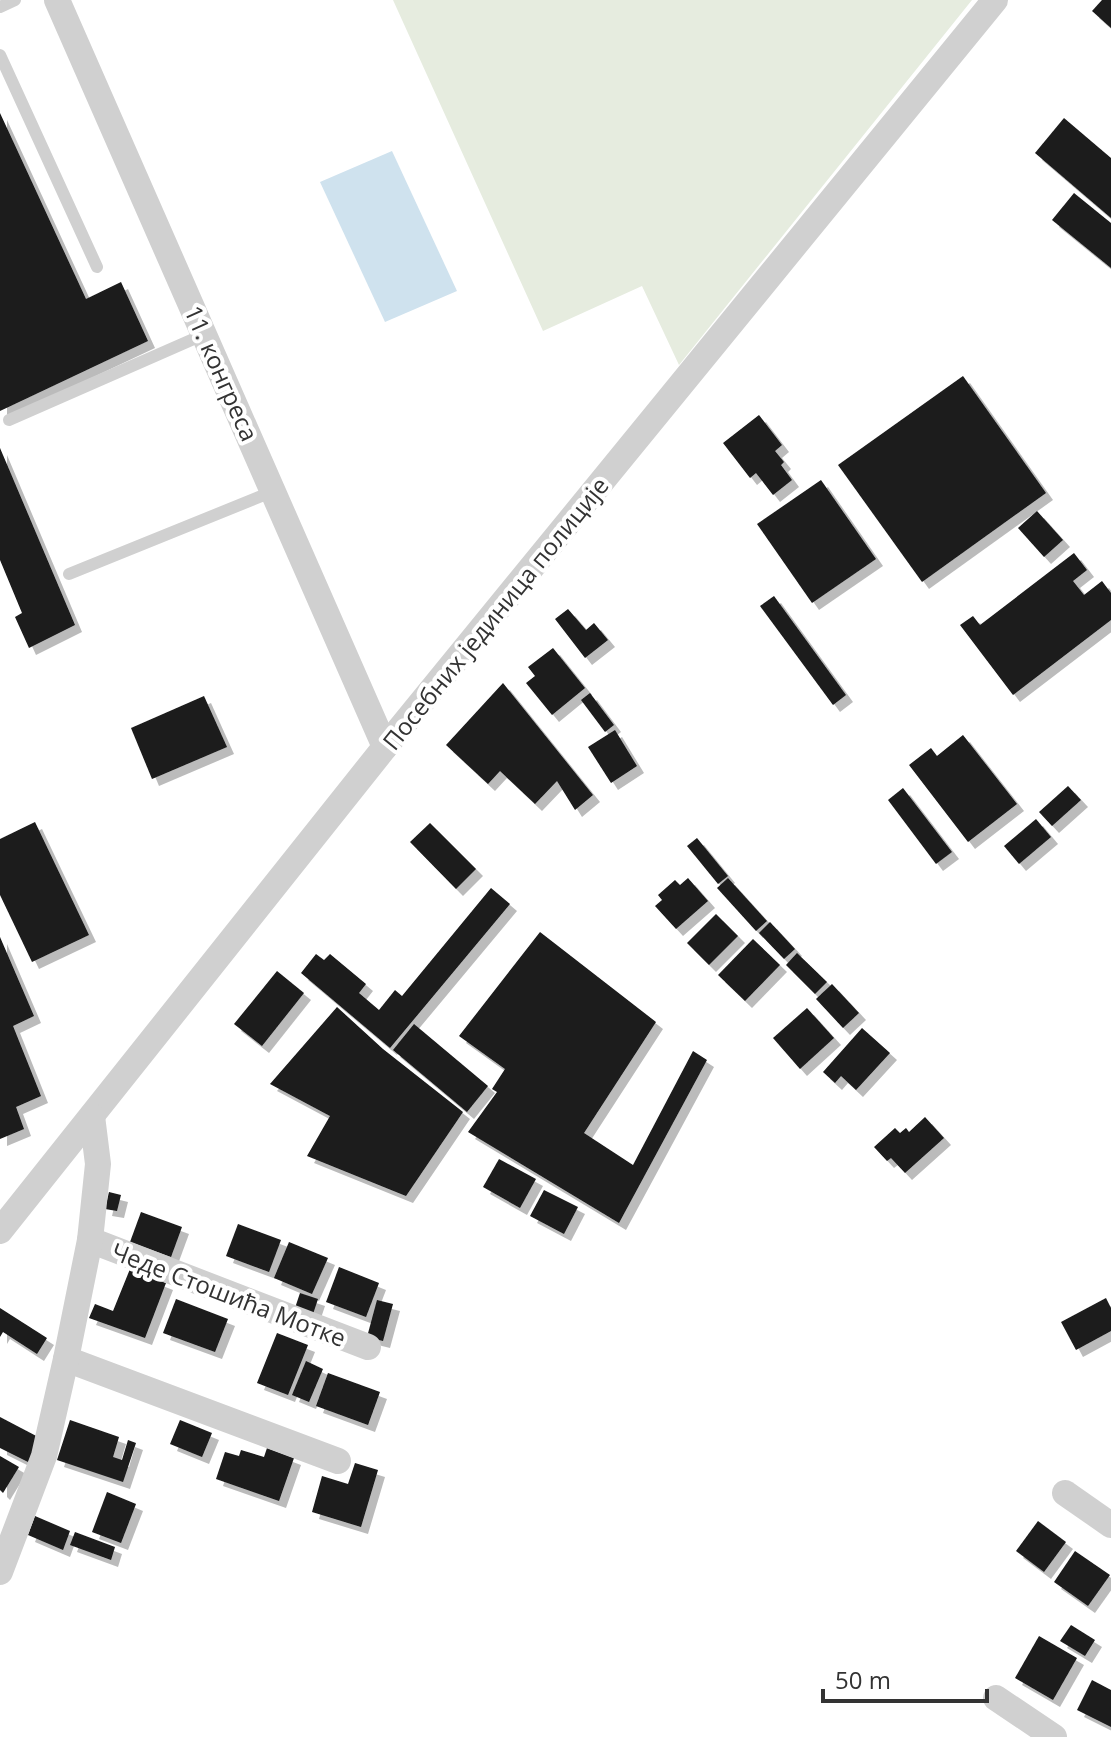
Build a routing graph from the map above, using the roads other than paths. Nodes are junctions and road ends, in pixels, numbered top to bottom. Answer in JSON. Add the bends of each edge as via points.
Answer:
{"nodes":[{"id":1,"x":15,"y":0,"type":"edge"},
{"id":2,"x":57,"y":0,"type":"edge"},
{"id":3,"x":995,"y":0,"type":"edge"},
{"id":4,"x":0,"y":7,"type":"edge"},
{"id":5,"x":0,"y":55,"type":"edge"},
{"id":6,"x":97,"y":267,"type":"dead end"},
{"id":7,"x":205,"y":334,"type":"junction"},
{"id":8,"x":9,"y":420,"type":"dead end"},
{"id":9,"x":274,"y":491,"type":"junction"},
{"id":10,"x":69,"y":574,"type":"dead end"},
{"id":11,"x":385,"y":747,"type":"junction"},
{"id":12,"x":92,"y":1116,"type":"junction"},
{"id":13,"x":0,"y":1231,"type":"edge"},
{"id":14,"x":90,"y":1240,"type":"junction"},
{"id":15,"x":368,"y":1347,"type":"dead end"},
{"id":16,"x":66,"y":1359,"type":"junction"},
{"id":17,"x":338,"y":1461,"type":"dead end"},
{"id":18,"x":1065,"y":1493,"type":"dead end"},
{"id":19,"x":1111,"y":1525,"type":"edge"},
{"id":20,"x":0,"y":1572,"type":"edge"},
{"id":21,"x":996,"y":1698,"type":"dead end"},
{"id":22,"x":1054,"y":1737,"type":"edge"}],
"edges":[{"from":1,"to":4,"type":"lane"},
{"from":2,"to":7,"type":"street","name":"11. конгреса"},
{"from":3,"to":11,"type":"street","name":"Посебних јединица полиције"},
{"from":5,"to":6,"type":"lane"},
{"from":7,"to":8,"type":"lane"},
{"from":7,"to":9,"type":"street","name":"11. конгреса"},
{"from":9,"to":10,"type":"lane"},
{"from":9,"to":11,"type":"street","name":"11. конгреса"},
{"from":11,"to":12,"type":"street","name":"Посебних јединица полиције"},
{"from":12,"to":13,"type":"street","name":"Посебних јединица полиције"},
{"from":12,"to":14,"type":"street","via":[[98,1164]]},
{"from":14,"to":15,"type":"street","name":"Чеде Стошића Мотке"},
{"from":14,"to":16,"type":"street"},
{"from":16,"to":17,"type":"street"},
{"from":16,"to":20,"type":"street","via":[[44,1456]]},
{"from":18,"to":19,"type":"street"},
{"from":21,"to":22,"type":"street"}]}
